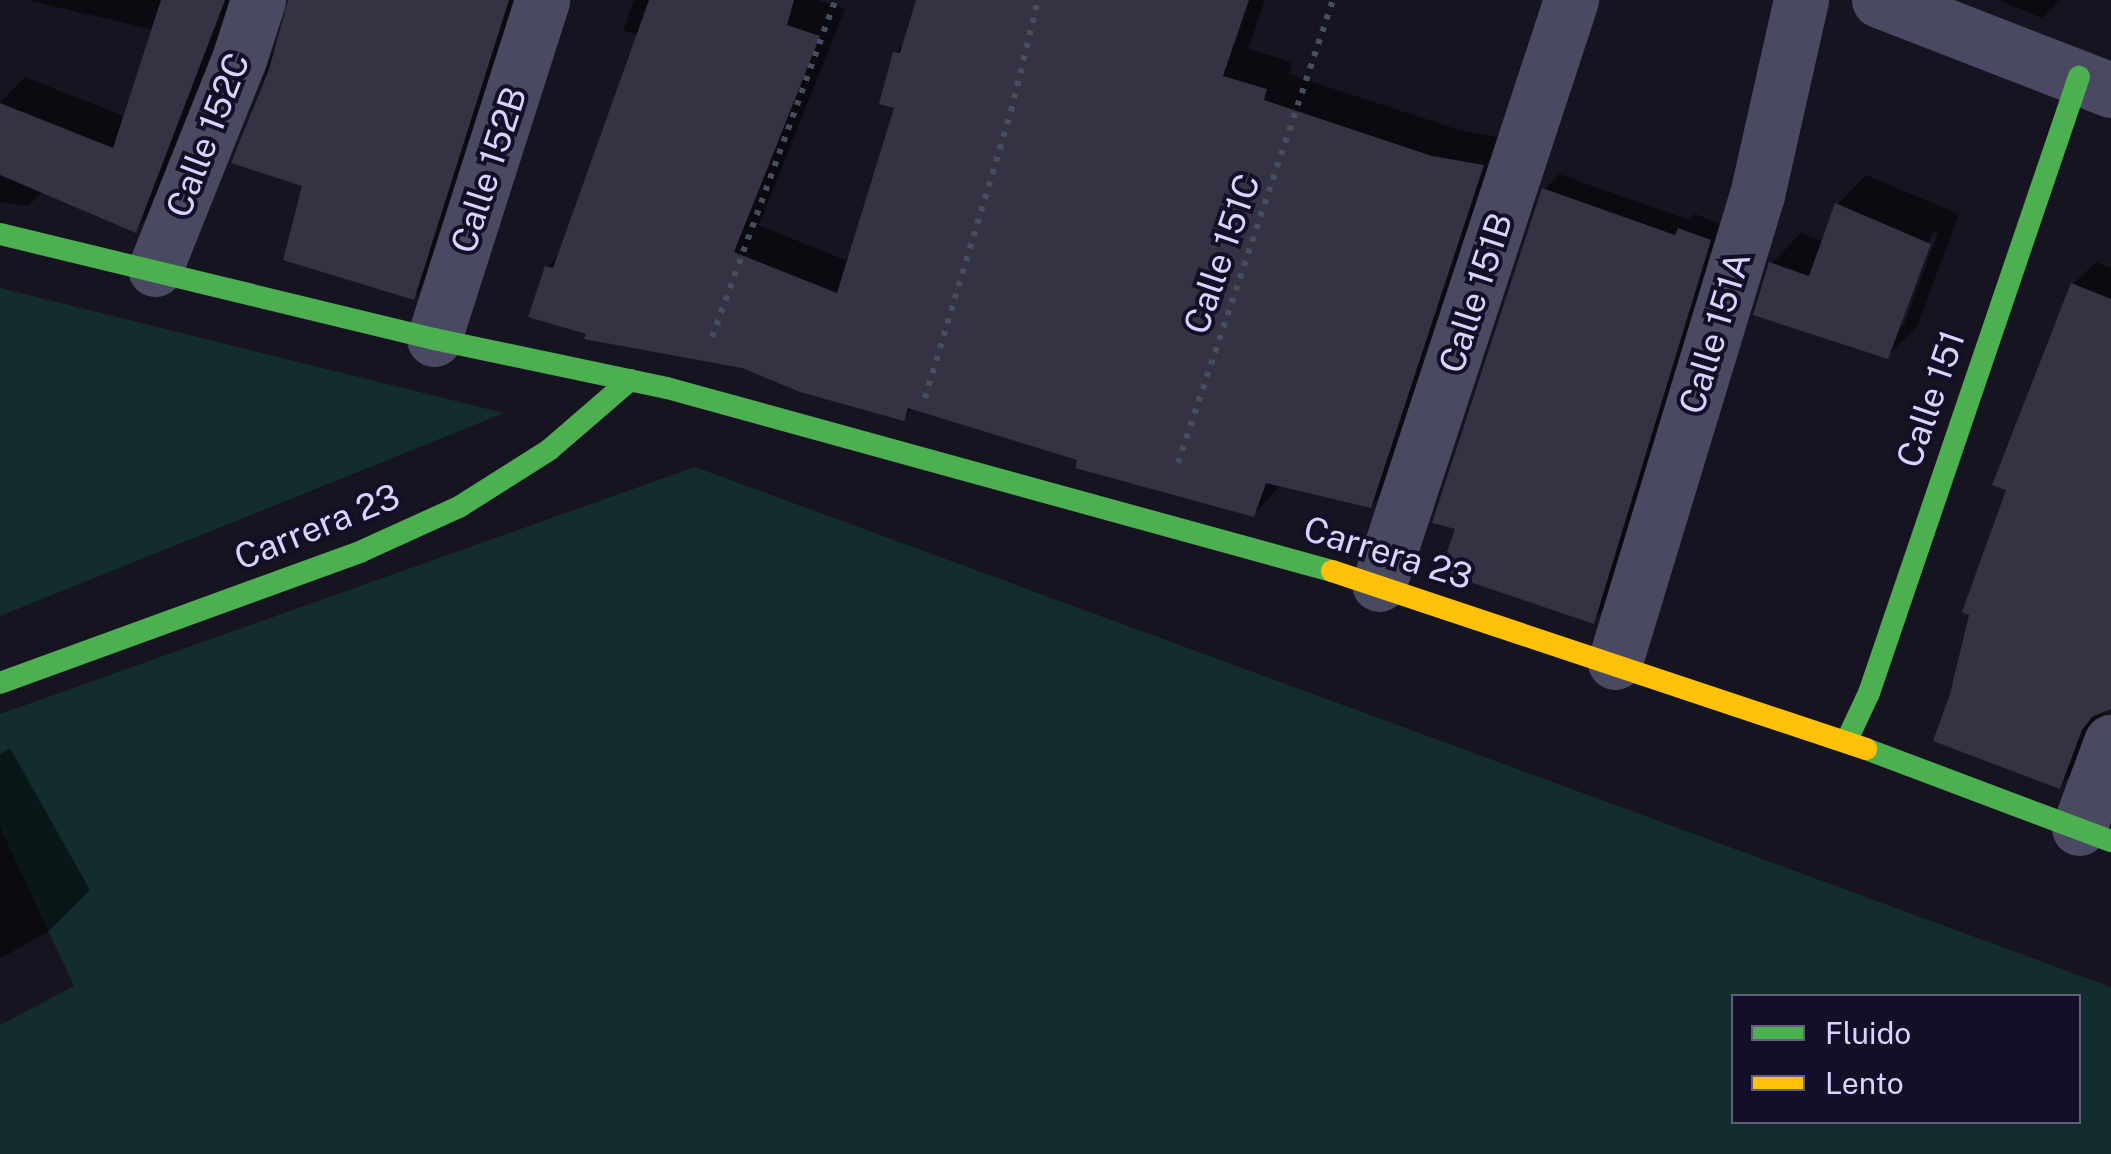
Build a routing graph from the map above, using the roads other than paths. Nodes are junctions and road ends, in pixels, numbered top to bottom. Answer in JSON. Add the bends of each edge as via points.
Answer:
{"nodes":[{"id":1,"x":258,"y":0,"type":"edge"},
{"id":2,"x":542,"y":0,"type":"edge"},
{"id":3,"x":1570,"y":0,"type":"edge"},
{"id":4,"x":1801,"y":0,"type":"edge"},
{"id":5,"x":1879,"y":0,"type":"edge"},
{"id":6,"x":2095,"y":84,"type":"edge"},
{"id":7,"x":0,"y":234,"type":"edge"},
{"id":8,"x":155,"y":270,"type":"junction"},
{"id":9,"x":434,"y":339,"type":"junction"},
{"id":10,"x":630,"y":380,"type":"junction"},
{"id":11,"x":1379,"y":584,"type":"junction"},
{"id":12,"x":1615,"y":662,"type":"junction"},
{"id":13,"x":0,"y":683,"type":"edge"},
{"id":14,"x":1846,"y":742,"type":"junction"},
{"id":15,"x":2111,"y":742,"type":"edge"},
{"id":16,"x":2095,"y":835,"type":"edge"}],
"edges":[{"from":1,"to":8,"type":"street","name":"Calle 152C"},
{"from":2,"to":9,"type":"street","name":"Calle 152B"},
{"from":3,"to":11,"type":"street","name":"Calle 151B"},
{"from":4,"to":12,"type":"street","name":"Calle 151A","via":[[1757,195]]},
{"from":5,"to":6,"type":"street"},
{"from":6,"to":14,"type":"street","name":"Calle 151"},
{"from":7,"to":8,"type":"street","name":"Carrera 23"},
{"from":8,"to":9,"type":"street","name":"Carrera 23"},
{"from":9,"to":10,"type":"street","name":"Carrera 23"},
{"from":10,"to":11,"type":"street","name":"Carrera 23"},
{"from":10,"to":13,"type":"street","name":"Carrera 23","via":[[550,450],[459,506],[362,551]]},
{"from":11,"to":12,"type":"street","name":"Carrera 23"},
{"from":12,"to":14,"type":"street","name":"Carrera 23"},
{"from":14,"to":16,"type":"street","name":"Carrera 23"},
{"from":15,"to":16,"type":"street"}]}
